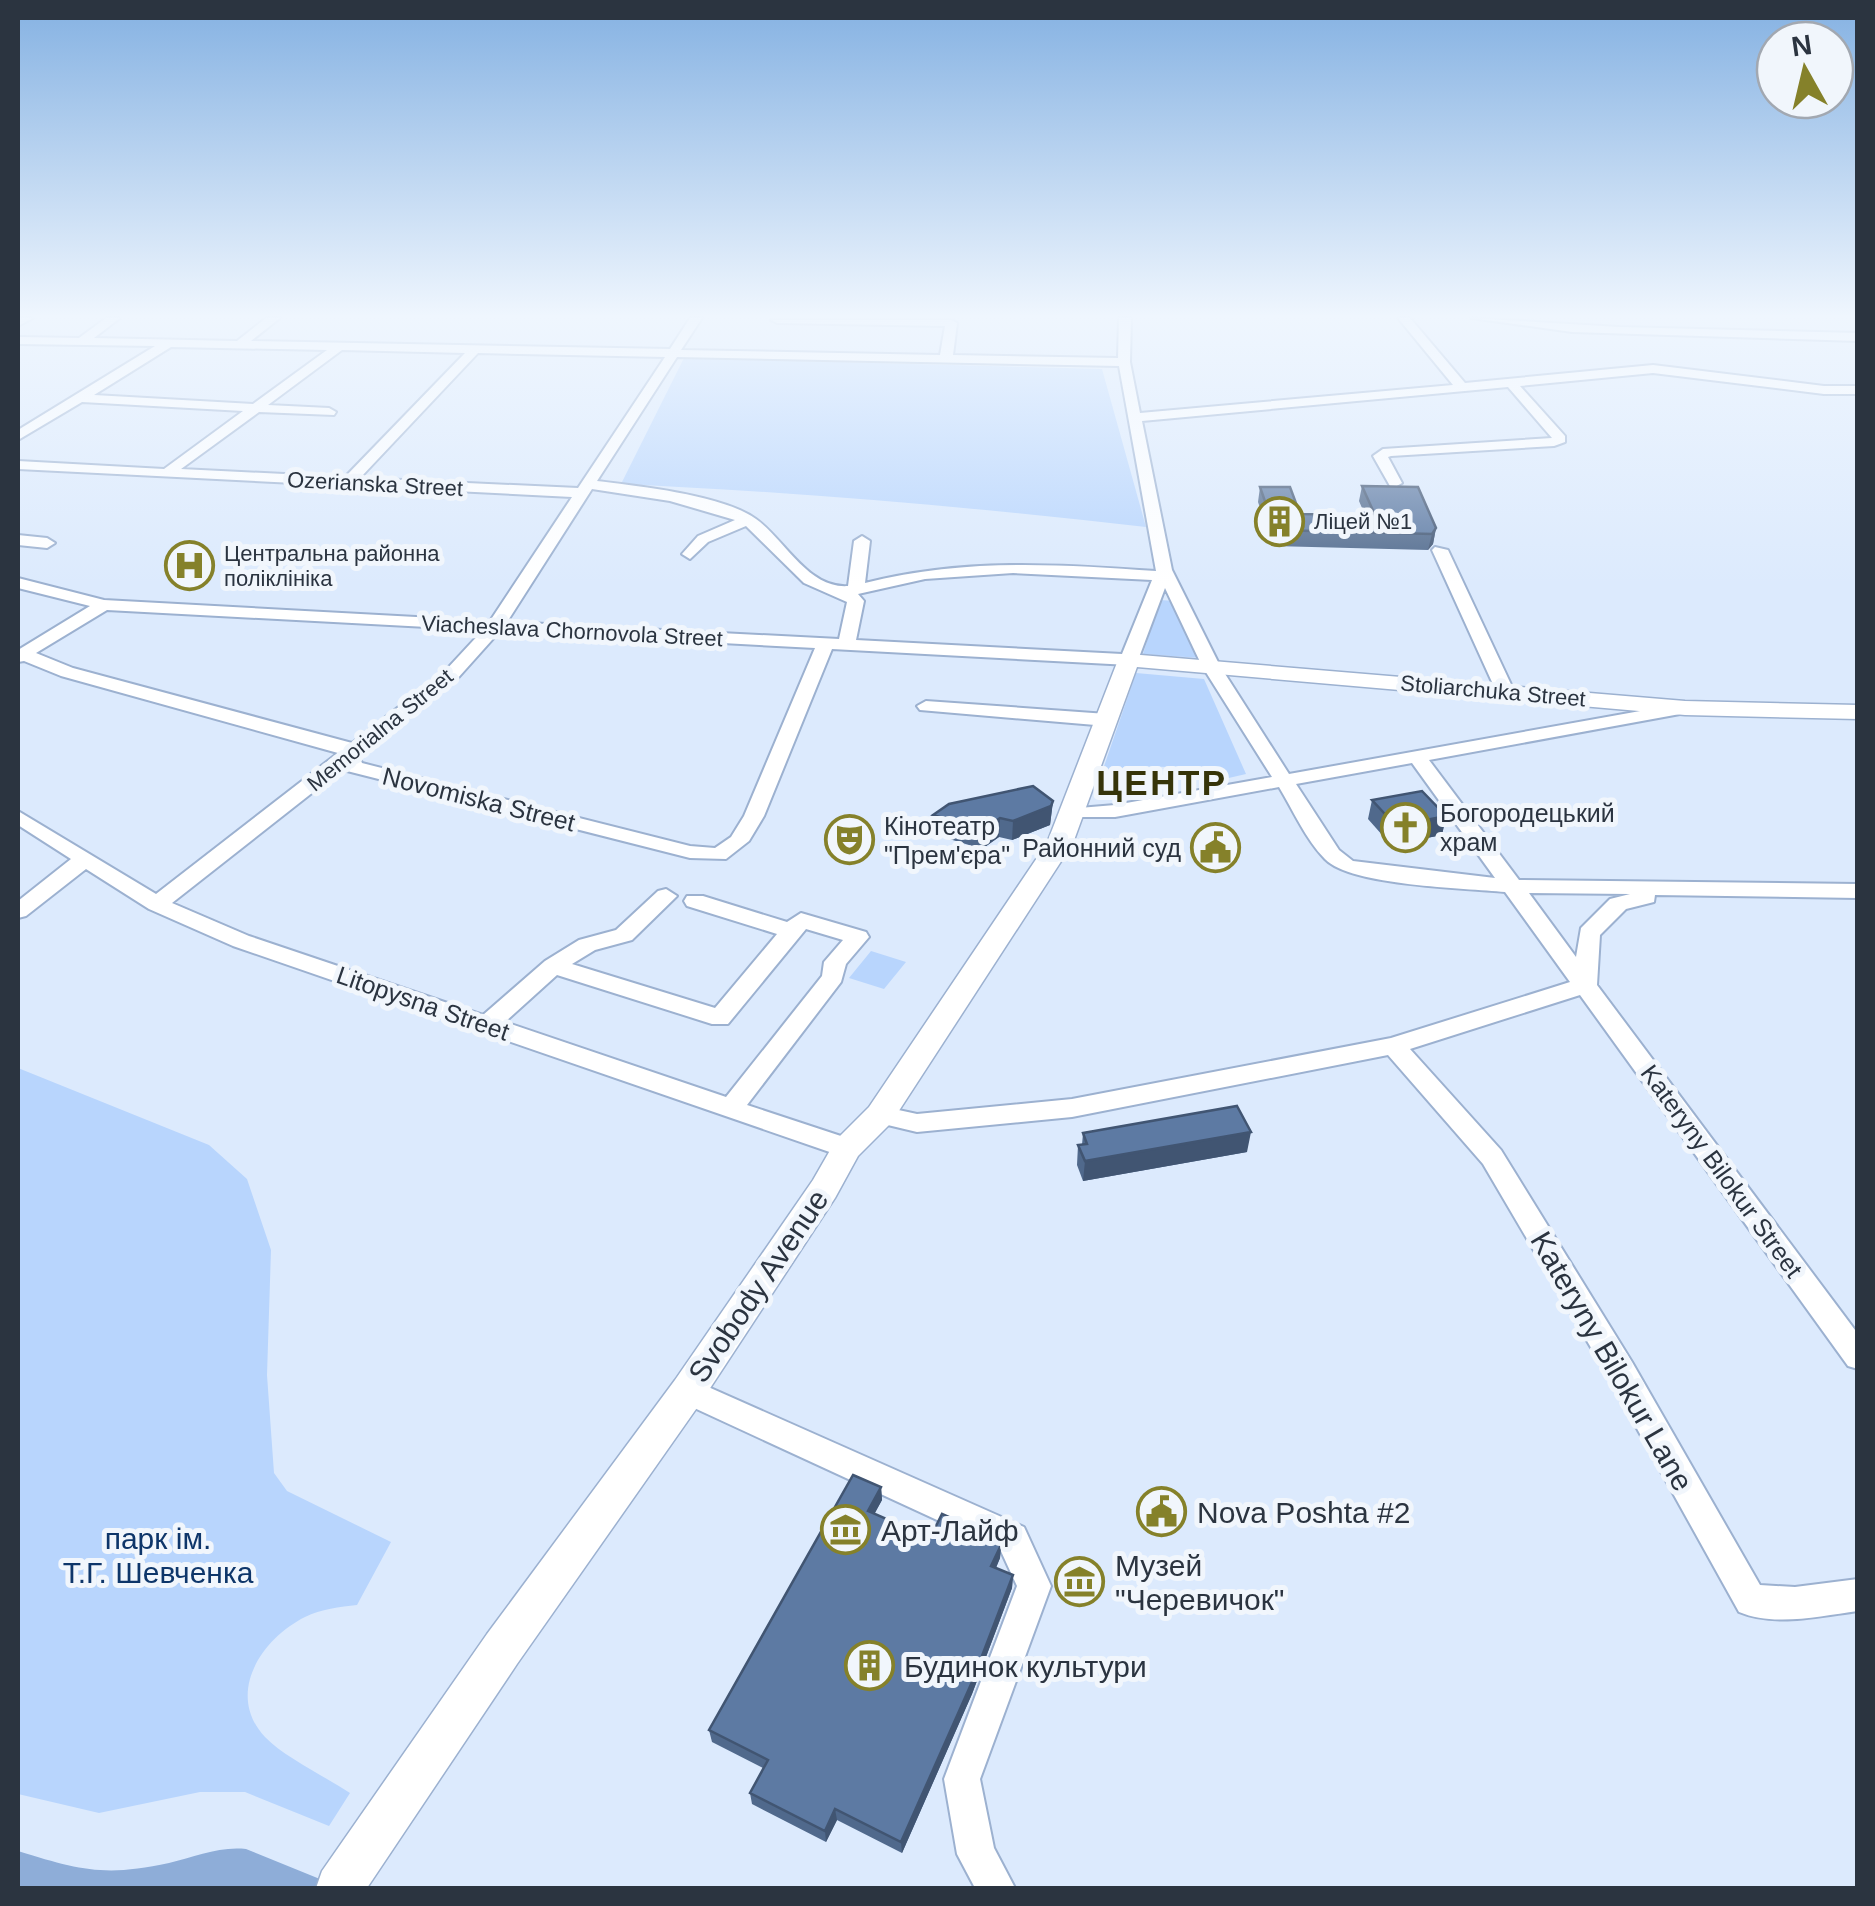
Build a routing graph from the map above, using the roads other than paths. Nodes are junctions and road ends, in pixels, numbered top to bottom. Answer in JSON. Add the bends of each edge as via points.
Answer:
{"nodes":[{"id":1,"x":67,"y":407,"type":"edge"},
{"id":2,"x":236,"y":407,"type":"edge"},
{"id":3,"x":420,"y":407,"type":"edge"},
{"id":4,"x":640,"y":407,"type":"edge"},
{"id":5,"x":1132,"y":407,"type":"edge"},
{"id":6,"x":1255,"y":407,"type":"edge"},
{"id":7,"x":1532,"y":407,"type":"edge"},
{"id":8,"x":254,"y":408,"type":"junction"},
{"id":9,"x":330,"y":412,"type":"dead end"},
{"id":10,"x":1134,"y":418,"type":"junction"},
{"id":11,"x":18,"y":436,"type":"edge"},
{"id":12,"x":18,"y":465,"type":"edge"},
{"id":13,"x":167,"y":473,"type":"junction"},
{"id":14,"x":347,"y":483,"type":"junction"},
{"id":15,"x":1395,"y":483,"type":"edge"},
{"id":16,"x":586,"y":488,"type":"junction"},
{"id":17,"x":748,"y":520,"type":"junction"},
{"id":18,"x":18,"y":540,"type":"edge"},
{"id":19,"x":862,"y":540,"type":"dead end"},
{"id":20,"x":47,"y":543,"type":"dead end"},
{"id":21,"x":1440,"y":550,"type":"dead end"},
{"id":22,"x":690,"y":554,"type":"dead end"},
{"id":23,"x":1163,"y":573,"type":"junction"},
{"id":24,"x":18,"y":583,"type":"edge"},
{"id":25,"x":851,"y":592,"type":"junction"},
{"id":26,"x":104,"y":605,"type":"junction"},
{"id":27,"x":494,"y":628,"type":"junction"},
{"id":28,"x":825,"y":644,"type":"junction"},
{"id":29,"x":846,"y":645,"type":"junction"},
{"id":30,"x":20,"y":656,"type":"edge"},
{"id":31,"x":1129,"y":660,"type":"junction"},
{"id":32,"x":1211,"y":666,"type":"junction"},
{"id":33,"x":1506,"y":692,"type":"junction"},
{"id":34,"x":1578,"y":698,"type":"junction"},
{"id":35,"x":926,"y":706,"type":"dead end"},
{"id":36,"x":1686,"y":708,"type":"junction"},
{"id":37,"x":1858,"y":712,"type":"edge"},
{"id":38,"x":1107,"y":720,"type":"junction"},
{"id":39,"x":1594,"y":722,"type":"junction"},
{"id":40,"x":1416,"y":755,"type":"junction"},
{"id":41,"x":349,"y":756,"type":"junction"},
{"id":42,"x":1280,"y":778,"type":"junction"},
{"id":43,"x":1074,"y":813,"type":"junction"},
{"id":44,"x":18,"y":816,"type":"edge"},
{"id":45,"x":86,"y":859,"type":"junction"},
{"id":46,"x":1510,"y":886,"type":"junction"},
{"id":47,"x":1671,"y":890,"type":"junction"},
{"id":48,"x":1858,"y":891,"type":"edge"},
{"id":49,"x":666,"y":896,"type":"dead end"},
{"id":50,"x":696,"y":902,"type":"dead end"},
{"id":51,"x":157,"y":904,"type":"junction"},
{"id":52,"x":18,"y":910,"type":"edge"},
{"id":53,"x":791,"y":930,"type":"junction"},
{"id":54,"x":553,"y":966,"type":"junction"},
{"id":55,"x":1586,"y":984,"type":"junction"},
{"id":56,"x":488,"y":1025,"type":"junction"},
{"id":57,"x":1393,"y":1046,"type":"junction"},
{"id":58,"x":731,"y":1108,"type":"junction"},
{"id":59,"x":880,"y":1115,"type":"junction"},
{"id":60,"x":847,"y":1148,"type":"junction"},
{"id":61,"x":1858,"y":1356,"type":"edge"},
{"id":62,"x":688,"y":1391,"type":"junction"},
{"id":63,"x":1858,"y":1595,"type":"edge"},
{"id":64,"x":339,"y":1888,"type":"edge"},
{"id":65,"x":996,"y":1888,"type":"edge"}],
"edges":[{"from":1,"to":11,"type":"street"},
{"from":2,"to":8,"type":"street"},
{"from":3,"to":14,"type":"street"},
{"from":4,"to":16,"type":"street","name":"Memorialna Street"},
{"from":5,"to":10,"type":"street"},
{"from":6,"to":10,"type":"street"},
{"from":7,"to":15,"type":"street","via":[[1560,439],[1388,452],[1380,456]]},
{"from":8,"to":9,"type":"street"},
{"from":8,"to":13,"type":"street"},
{"from":10,"to":23,"type":"street"},
{"from":12,"to":13,"type":"street","name":"Ozerianska Street"},
{"from":13,"to":14,"type":"street","name":"Ozerianska Street"},
{"from":14,"to":16,"type":"street","name":"Ozerianska Street"},
{"from":16,"to":17,"type":"street","name":"Ozerianska Street","via":[[691,499]]},
{"from":16,"to":27,"type":"street","name":"Memorialna Street"},
{"from":17,"to":22,"type":"street","via":[[703,539]]},
{"from":17,"to":25,"type":"street","via":[[826,590]]},
{"from":18,"to":20,"type":"street"},
{"from":19,"to":25,"type":"street"},
{"from":21,"to":33,"type":"street"},
{"from":23,"to":25,"type":"street","via":[[924,574]]},
{"from":23,"to":31,"type":"street"},
{"from":23,"to":32,"type":"street"},
{"from":24,"to":26,"type":"street","name":"Viacheslava Chornovola Street"},
{"from":25,"to":29,"type":"street","via":[[856,601]]},
{"from":26,"to":27,"type":"street","name":"Viacheslava Chornovola Street"},
{"from":26,"to":30,"type":"street"},
{"from":27,"to":28,"type":"street","name":"Viacheslava Chornovola Street"},
{"from":27,"to":41,"type":"street","name":"Memorialna Street","via":[[452,675]]},
{"from":28,"to":29,"type":"street","name":"Viacheslava Chornovola Street"},
{"from":28,"to":41,"type":"street","name":"Novomiska Street","via":[[754,816],[719,855],[354,768]]},
{"from":29,"to":31,"type":"street","name":"Viacheslava Chornovola Street"},
{"from":30,"to":41,"type":"street","name":"Novomiska Street","via":[[345,747]]},
{"from":31,"to":32,"type":"main road","name":"Stoliarchuka Street"},
{"from":31,"to":38,"type":"main road","name":"Svobody Avenue"},
{"from":32,"to":33,"type":"main road","name":"Stoliarchuka Street"},
{"from":32,"to":42,"type":"street"},
{"from":33,"to":34,"type":"main road","name":"Stoliarchuka Street"},
{"from":34,"to":36,"type":"main road","name":"Stoliarchuka Street"},
{"from":34,"to":39,"type":"street","via":[[1592,706]]},
{"from":35,"to":38,"type":"street"},
{"from":36,"to":37,"type":"main road","name":"Stoliarchuka Street"},
{"from":36,"to":39,"type":"street"},
{"from":38,"to":43,"type":"main road","name":"Svobody Avenue"},
{"from":39,"to":40,"type":"street"},
{"from":40,"to":42,"type":"street"},
{"from":40,"to":46,"type":"street","name":"Kateryny Bilokur Street"},
{"from":41,"to":51,"type":"street","name":"Memorialna Street"},
{"from":42,"to":43,"type":"street"},
{"from":42,"to":46,"type":"street","via":[[1330,854],[1346,866]]},
{"from":43,"to":59,"type":"main road","name":"Svobody Avenue"},
{"from":44,"to":45,"type":"street","name":"Litopysna Street"},
{"from":45,"to":51,"type":"street","name":"Litopysna Street"},
{"from":45,"to":52,"type":"street"},
{"from":46,"to":47,"type":"street"},
{"from":46,"to":55,"type":"street","name":"Kateryny Bilokur Street"},
{"from":47,"to":48,"type":"street"},
{"from":47,"to":55,"type":"street","via":[[1618,904],[1589,933]]},
{"from":49,"to":54,"type":"street","via":[[624,935],[587,945]]},
{"from":50,"to":53,"type":"street"},
{"from":51,"to":56,"type":"street","name":"Litopysna Street","via":[[241,942]]},
{"from":53,"to":54,"type":"street","via":[[720,1018]]},
{"from":53,"to":58,"type":"street","via":[[801,920],[858,937]]},
{"from":54,"to":56,"type":"street"},
{"from":55,"to":57,"type":"street"},
{"from":55,"to":61,"type":"street","name":"Kateryny Bilokur Street"},
{"from":56,"to":58,"type":"street","name":"Litopysna Street"},
{"from":57,"to":59,"type":"street","via":[[1072,1108],[916,1123]]},
{"from":57,"to":63,"type":"street","name":"Kateryny Bilokur Lane","via":[[1492,1157],[1751,1601],[1795,1604]]},
{"from":58,"to":60,"type":"street","name":"Litopysna Street"},
{"from":59,"to":60,"type":"main road","name":"Svobody Avenue"},
{"from":60,"to":62,"type":"main road","name":"Svobody Avenue"},
{"from":62,"to":64,"type":"main road","name":"Svobody Avenue"},
{"from":62,"to":65,"type":"street","via":[[1012,1538],[1034,1586],[962,1779],[976,1854]]}]}
